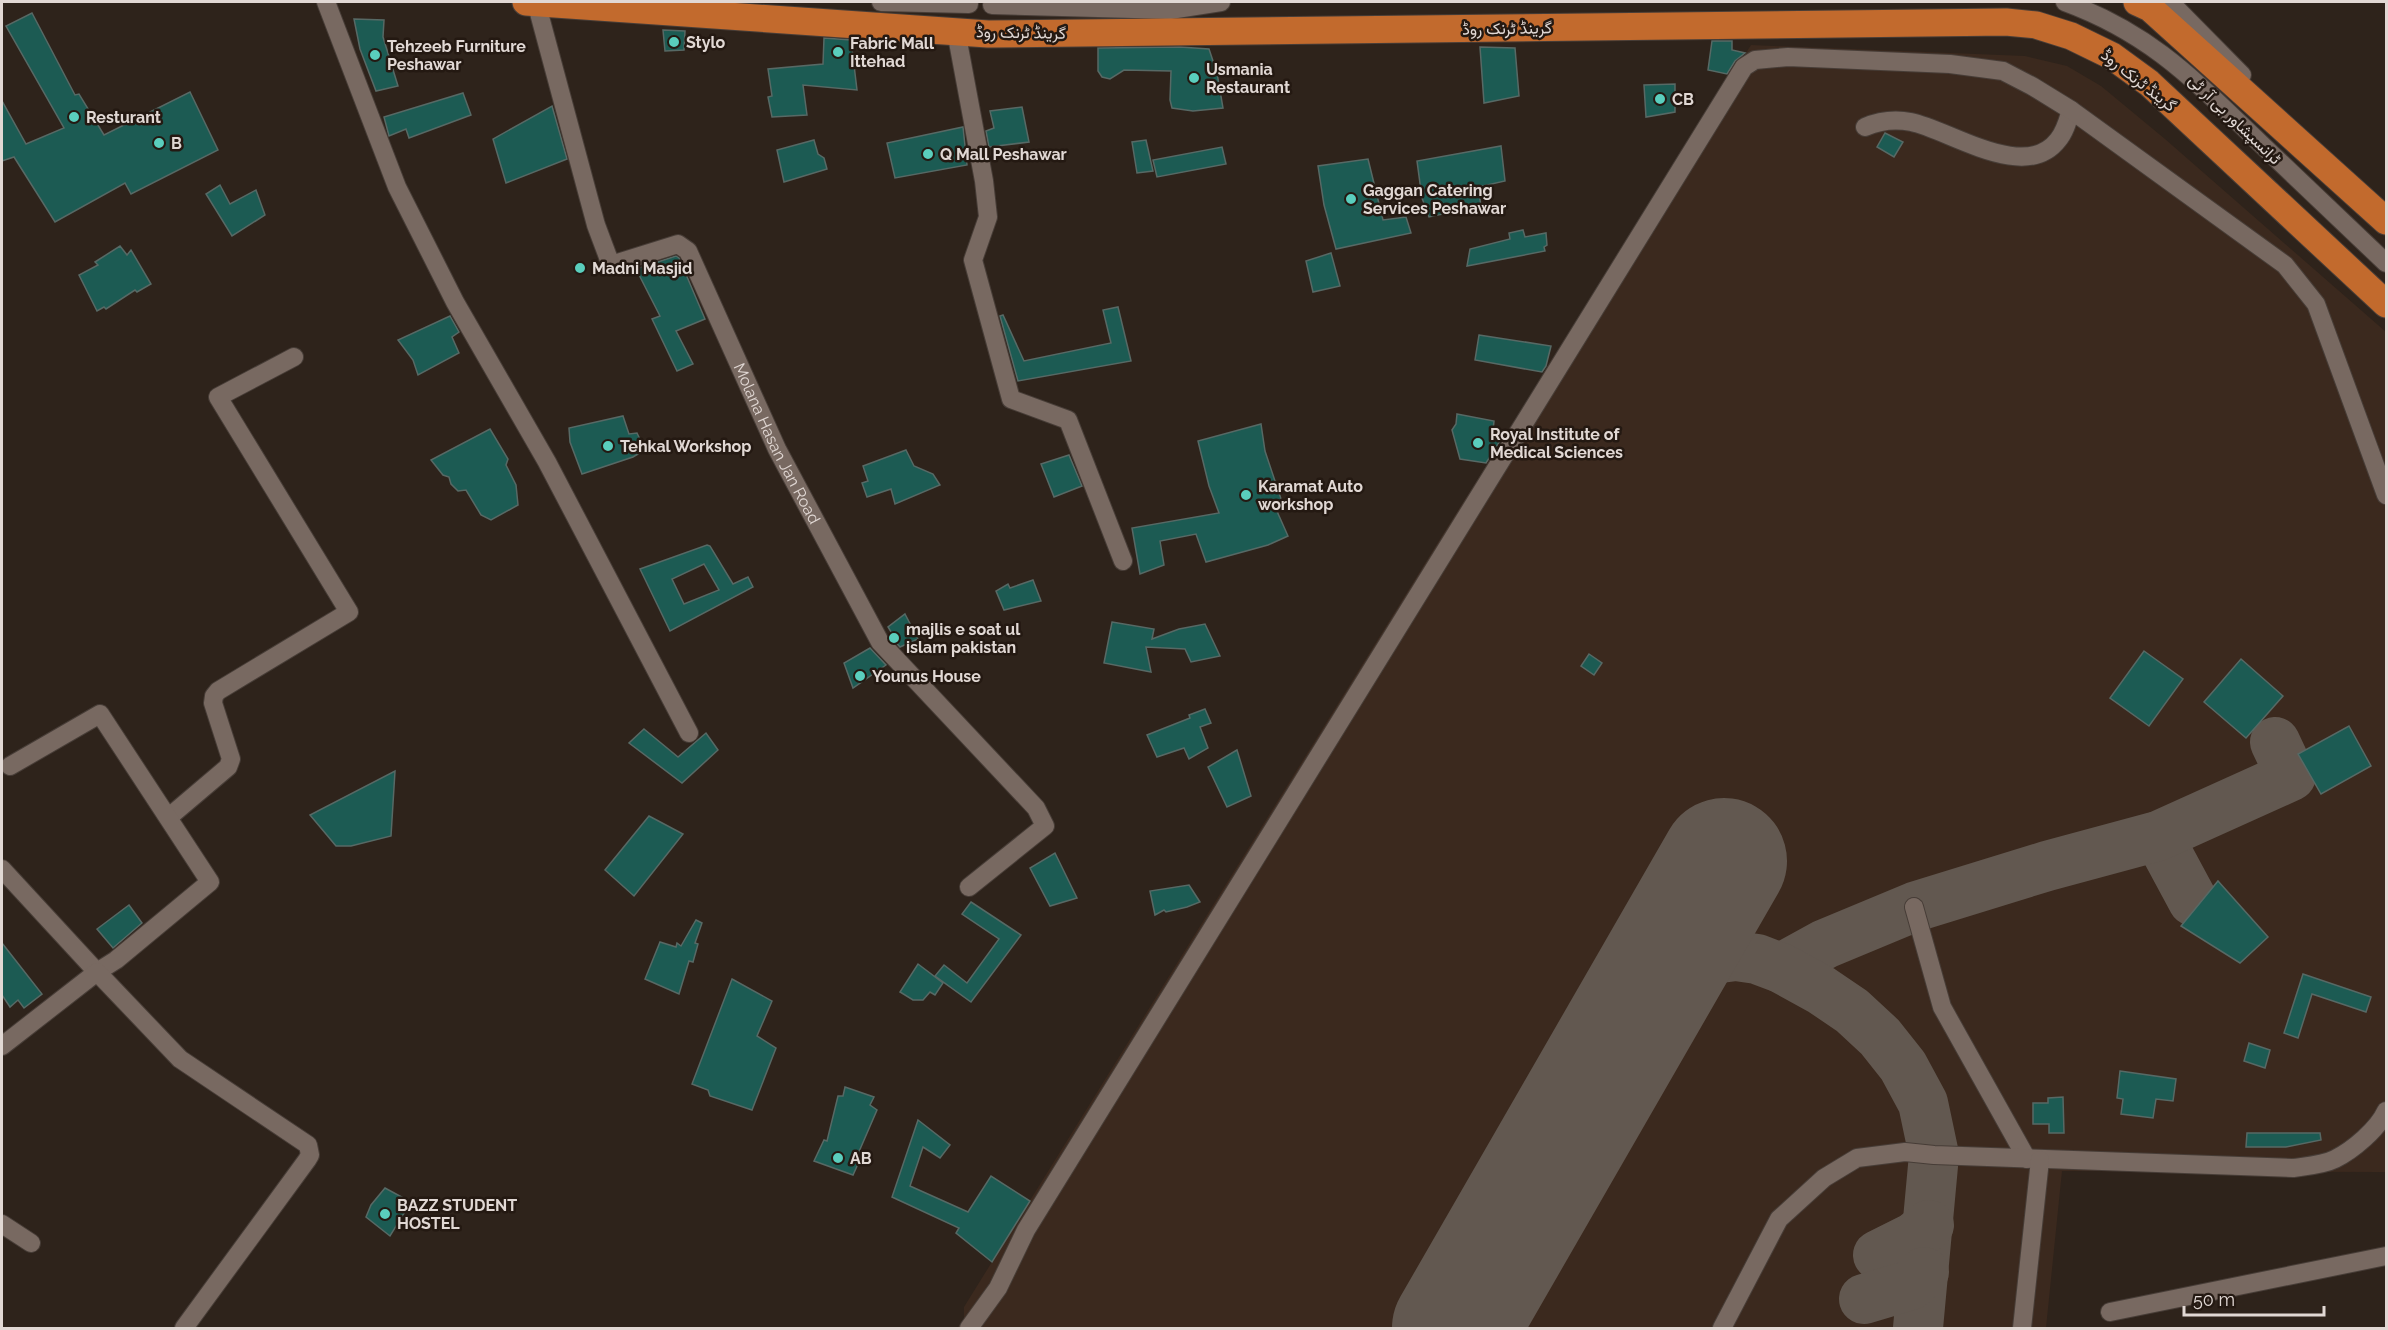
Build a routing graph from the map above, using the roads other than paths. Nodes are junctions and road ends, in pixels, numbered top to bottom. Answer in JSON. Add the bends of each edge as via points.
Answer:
{"nodes":[{"id":1,"x":326,"y":2,"type":"edge"},
{"id":2,"x":526,"y":2,"type":"edge"},
{"id":3,"x":536,"y":2,"type":"edge"},
{"id":4,"x":881,"y":2,"type":"edge"},
{"id":5,"x":1221,"y":2,"type":"edge"},
{"id":6,"x":2065,"y":2,"type":"edge"},
{"id":7,"x":2137,"y":2,"type":"edge"},
{"id":8,"x":2169,"y":2,"type":"edge"},
{"id":9,"x":969,"y":4,"type":"dead end"},
{"id":10,"x":992,"y":5,"type":"dead end"},
{"id":11,"x":956,"y":31,"type":"junction"},
{"id":12,"x":2072,"y":110,"type":"junction"},
{"id":13,"x":1865,"y":127,"type":"dead end"},
{"id":14,"x":2332,"y":170,"type":"junction"},
{"id":15,"x":2386,"y":221,"type":"edge"},
{"id":16,"x":2386,"y":263,"type":"edge"},
{"id":17,"x":2386,"y":304,"type":"edge"},
{"id":18,"x":294,"y":357,"type":"dead end"},
{"id":19,"x":2386,"y":495,"type":"edge"},
{"id":20,"x":1123,"y":561,"type":"dead end"},
{"id":21,"x":688,"y":732,"type":"dead end"},
{"id":22,"x":10,"y":766,"type":"dead end"},
{"id":23,"x":169,"y":817,"type":"junction"},
{"id":24,"x":2,"y":869,"type":"edge"},
{"id":25,"x":969,"y":886,"type":"dead end"},
{"id":26,"x":1914,"y":907,"type":"dead end"},
{"id":27,"x":97,"y":972,"type":"junction"},
{"id":28,"x":2,"y":1046,"type":"edge"},
{"id":29,"x":2386,"y":1111,"type":"edge"},
{"id":30,"x":2033,"y":1159,"type":"junction"},
{"id":31,"x":2,"y":1224,"type":"edge"},
{"id":32,"x":31,"y":1243,"type":"dead end"},
{"id":33,"x":2386,"y":1256,"type":"edge"},
{"id":34,"x":2110,"y":1312,"type":"dead end"},
{"id":35,"x":184,"y":1329,"type":"edge"},
{"id":36,"x":969,"y":1329,"type":"edge"},
{"id":37,"x":1722,"y":1329,"type":"edge"},
{"id":38,"x":2022,"y":1329,"type":"edge"}],
"edges":[{"from":1,"to":21,"type":"street","via":[[397,187],[455,302],[547,462]]},
{"from":2,"to":3,"type":"highway","name":"گرینڈ ٹرنک روڈ"},
{"from":3,"to":11,"type":"highway","name":"گرینڈ ٹرنک روڈ"},
{"from":3,"to":25,"type":"street","name":"Molana Hasan Jan Road","via":[[596,225],[611,265],[678,244],[688,251],[777,449],[880,642],[1036,808],[1045,826]]},
{"from":4,"to":9,"type":"street"},
{"from":5,"to":10,"type":"street","via":[[1170,10]]},
{"from":6,"to":16,"type":"street","name":"ٹرانسپشاور بی آر ٹی","via":[[2121,26],[2170,59]]},
{"from":7,"to":14,"type":"highway","via":[[2150,8]]},
{"from":8,"to":14,"type":"street"},
{"from":11,"to":17,"type":"highway","name":"گرینڈ ٹرنک روڈ","via":[[1011,34],[2006,22],[2036,25],[2093,45],[2148,84]]},
{"from":11,"to":20,"type":"street","via":[[988,217],[973,260],[1011,399],[1068,420]]},
{"from":12,"to":13,"type":"street","via":[[2058,141],[2048,149],[2010,158],[1910,122],[1890,121]]},
{"from":12,"to":19,"type":"street","via":[[2285,265],[2316,304]]},
{"from":12,"to":36,"type":"street","via":[[2003,71],[1950,64],[1788,57],[1755,60],[1744,67],[1026,1230],[998,1288]]},
{"from":14,"to":15,"type":"highway"},
{"from":18,"to":23,"type":"street","via":[[218,397],[349,612],[218,691],[213,703],[231,759],[228,766]]},
{"from":22,"to":23,"type":"street","via":[[100,714]]},
{"from":23,"to":27,"type":"street","via":[[210,882]]},
{"from":24,"to":27,"type":"street"},
{"from":26,"to":30,"type":"street","via":[[1942,1007]]},
{"from":27,"to":28,"type":"street"},
{"from":27,"to":35,"type":"street","via":[[180,1059],[303,1141],[310,1150],[307,1160]]},
{"from":29,"to":30,"type":"street","via":[[2355,1146],[2334,1160],[2293,1168]]},
{"from":30,"to":37,"type":"street","via":[[1905,1152],[1857,1158],[1824,1178],[1779,1219]]},
{"from":30,"to":38,"type":"street"},
{"from":31,"to":32,"type":"street"},
{"from":33,"to":34,"type":"street"}]}
